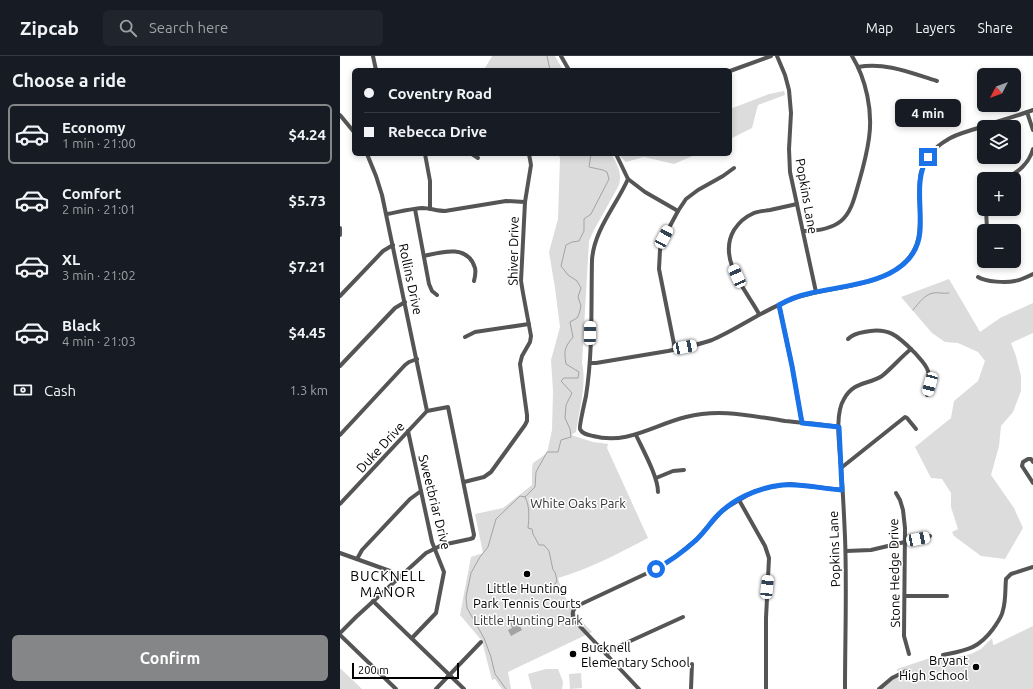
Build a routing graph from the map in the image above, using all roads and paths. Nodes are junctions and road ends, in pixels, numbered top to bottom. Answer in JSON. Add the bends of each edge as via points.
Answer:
{"nodes":[{"id":1,"x":373,"y":56,"type":"edge"},
{"id":2,"x":561,"y":56,"type":"edge"},
{"id":3,"x":771,"y":56,"type":"edge"},
{"id":4,"x":777,"y":56,"type":"edge"},
{"id":5,"x":852,"y":56,"type":"edge"},
{"id":6,"x":858,"y":67,"type":"junction"},
{"id":7,"x":376,"y":68,"type":"edge"},
{"id":8,"x":568,"y":68,"type":"edge"},
{"id":9,"x":732,"y":70,"type":"edge"},
{"id":10,"x":937,"y":80,"type":"dead end"},
{"id":11,"x":1033,"y":110,"type":"edge"},
{"id":12,"x":1027,"y":112,"type":"junction"},
{"id":13,"x":340,"y":115,"type":"edge"},
{"id":14,"x":352,"y":130,"type":"edge"},
{"id":15,"x":1033,"y":130,"type":"edge"},
{"id":16,"x":1033,"y":149,"type":"edge"},
{"id":17,"x":368,"y":156,"type":"edge"},
{"id":18,"x":425,"y":156,"type":"edge"},
{"id":19,"x":475,"y":156,"type":"edge"},
{"id":20,"x":529,"y":156,"type":"edge"},
{"id":21,"x":617,"y":156,"type":"edge"},
{"id":22,"x":478,"y":158,"type":"dead end"},
{"id":23,"x":734,"y":168,"type":"dead end"},
{"id":24,"x":1017,"y":172,"type":"edge"},
{"id":25,"x":628,"y":179,"type":"junction"},
{"id":26,"x":525,"y":202,"type":"junction"},
{"id":27,"x":797,"y":204,"type":"junction"},
{"id":28,"x":415,"y":209,"type":"junction"},
{"id":29,"x":430,"y":209,"type":"junction"},
{"id":30,"x":678,"y":211,"type":"junction"},
{"id":31,"x":387,"y":214,"type":"junction"},
{"id":32,"x":340,"y":228,"type":"edge"},
{"id":33,"x":804,"y":232,"type":"junction"},
{"id":34,"x":340,"y":235,"type":"edge"},
{"id":35,"x":393,"y":245,"type":"junction"},
{"id":36,"x":424,"y":256,"type":"junction"},
{"id":37,"x":1033,"y":274,"type":"edge"},
{"id":38,"x":978,"y":277,"type":"dead end"},
{"id":39,"x":474,"y":281,"type":"dead end"},
{"id":40,"x":816,"y":292,"type":"junction"},
{"id":41,"x":437,"y":295,"type":"dead end"},
{"id":42,"x":340,"y":296,"type":"edge"},
{"id":43,"x":405,"y":302,"type":"junction"},
{"id":44,"x":779,"y":305,"type":"junction"},
{"id":45,"x":759,"y":314,"type":"junction"},
{"id":46,"x":529,"y":324,"type":"junction"},
{"id":47,"x":465,"y":337,"type":"dead end"},
{"id":48,"x":848,"y":339,"type":"dead end"},
{"id":49,"x":674,"y":349,"type":"junction"},
{"id":50,"x":911,"y":349,"type":"junction"},
{"id":51,"x":417,"y":359,"type":"junction"},
{"id":52,"x":590,"y":363,"type":"junction"},
{"id":53,"x":340,"y":366,"type":"edge"},
{"id":54,"x":927,"y":395,"type":"dead end"},
{"id":55,"x":427,"y":411,"type":"junction"},
{"id":56,"x":802,"y":423,"type":"junction"},
{"id":57,"x":839,"y":427,"type":"junction"},
{"id":58,"x":916,"y":429,"type":"dead end"},
{"id":59,"x":408,"y":431,"type":"junction"},
{"id":60,"x":340,"y":435,"type":"edge"},
{"id":61,"x":636,"y":435,"type":"junction"},
{"id":62,"x":1033,"y":462,"type":"edge"},
{"id":63,"x":841,"y":468,"type":"junction"},
{"id":64,"x":684,"y":470,"type":"dead end"},
{"id":65,"x":656,"y":478,"type":"junction"},
{"id":66,"x":464,"y":482,"type":"junction"},
{"id":67,"x":1033,"y":483,"type":"edge"},
{"id":68,"x":842,"y":490,"type":"junction"},
{"id":69,"x":421,"y":491,"type":"junction"},
{"id":70,"x":658,"y":492,"type":"dead end"},
{"id":71,"x":896,"y":493,"type":"dead end"},
{"id":72,"x":739,"y":500,"type":"junction"},
{"id":73,"x":340,"y":504,"type":"edge"},
{"id":74,"x":930,"y":536,"type":"dead end"},
{"id":75,"x":905,"y":541,"type":"junction"},
{"id":76,"x":434,"y":549,"type":"junction"},
{"id":77,"x":846,"y":551,"type":"junction"},
{"id":78,"x":340,"y":552,"type":"edge"},
{"id":79,"x":357,"y":559,"type":"junction"},
{"id":80,"x":1033,"y":567,"type":"edge"},
{"id":81,"x":398,"y":578,"type":"junction"},
{"id":82,"x":905,"y":596,"type":"junction"},
{"id":83,"x":947,"y":596,"type":"dead end"},
{"id":84,"x":373,"y":601,"type":"junction"},
{"id":85,"x":683,"y":617,"type":"dead end"},
{"id":86,"x":340,"y":634,"type":"edge"},
{"id":87,"x":412,"y":638,"type":"junction"},
{"id":88,"x":481,"y":642,"type":"dead end"},
{"id":89,"x":606,"y":654,"type":"junction"},
{"id":90,"x":909,"y":654,"type":"dead end"},
{"id":91,"x":943,"y":655,"type":"dead end"},
{"id":92,"x":692,"y":664,"type":"dead end"},
{"id":93,"x":906,"y":671,"type":"dead end"},
{"id":94,"x":450,"y":675,"type":"junction"},
{"id":95,"x":396,"y":689,"type":"edge"},
{"id":96,"x":436,"y":689,"type":"edge"},
{"id":97,"x":464,"y":689,"type":"edge"},
{"id":98,"x":639,"y":689,"type":"edge"},
{"id":99,"x":691,"y":689,"type":"edge"},
{"id":100,"x":766,"y":689,"type":"edge"},
{"id":101,"x":845,"y":689,"type":"edge"},
{"id":102,"x":879,"y":689,"type":"edge"}],
"edges":[{"from":1,"to":7,"type":"street"},
{"from":2,"to":8,"type":"street"},
{"from":3,"to":9,"type":"street"},
{"from":4,"to":27,"type":"street","name":"Popkins Lane","via":[[789,90],[789,165]]},
{"from":5,"to":6,"type":"street"},
{"from":6,"to":10,"type":"street","via":[[891,67]]},
{"from":6,"to":33,"type":"street","via":[[868,102],[870,126],[868,148],[855,196],[847,213],[838,223]]},
{"from":11,"to":12,"type":"street"},
{"from":12,"to":15,"type":"street"},
{"from":12,"to":40,"type":"street","via":[[954,136],[931,153],[920,178],[919,239],[913,253],[902,265],[881,277]]},
{"from":13,"to":14,"type":"street"},
{"from":16,"to":24,"type":"street","via":[[1028,161]]},
{"from":17,"to":31,"type":"street","name":"Rollins Drive","via":[[380,185]]},
{"from":18,"to":29,"type":"street","via":[[430,181]]},
{"from":19,"to":22,"type":"street"},
{"from":20,"to":26,"type":"street","name":"Shiver Drive","via":[[531,165]]},
{"from":21,"to":25,"type":"street"},
{"from":23,"to":30,"type":"street","via":[[691,194]]},
{"from":25,"to":30,"type":"street"},
{"from":25,"to":52,"type":"street","via":[[593,249]]},
{"from":26,"to":29,"type":"street","via":[[506,201],[445,211]]},
{"from":26,"to":46,"type":"street","name":"Shiver Drive","via":[[521,281]]},
{"from":27,"to":33,"type":"street","name":"Popkins Lane"},
{"from":27,"to":45,"type":"street","via":[[752,214],[738,225],[730,240],[732,267]]},
{"from":28,"to":29,"type":"street"},
{"from":28,"to":31,"type":"street"},
{"from":28,"to":36,"type":"street"},
{"from":30,"to":49,"type":"street","via":[[662,241],[659,260],[660,279]]},
{"from":31,"to":35,"type":"street","name":"Rollins Drive"},
{"from":32,"to":34,"type":"street"},
{"from":33,"to":40,"type":"street","name":"Popkins Lane"},
{"from":35,"to":42,"type":"street","via":[[383,251]]},
{"from":35,"to":43,"type":"street","name":"Rollins Drive"},
{"from":36,"to":39,"type":"street","via":[[451,251],[462,254],[470,260],[474,268]]},
{"from":36,"to":41,"type":"street","via":[[429,284]]},
{"from":37,"to":38,"type":"street","via":[[1013,282],[982,280]]},
{"from":40,"to":44,"type":"street"},
{"from":43,"to":51,"type":"street","name":"Rollins Drive"},
{"from":43,"to":53,"type":"street","via":[[395,308]]},
{"from":44,"to":45,"type":"street"},
{"from":44,"to":56,"type":"street"},
{"from":45,"to":49,"type":"street","via":[[713,339]]},
{"from":46,"to":47,"type":"street","via":[[475,332]]},
{"from":46,"to":66,"type":"street","name":"Shiver Drive","via":[[531,339],[520,364],[526,424],[491,472],[484,477]]},
{"from":48,"to":50,"type":"street","via":[[857,333],[881,330],[896,336]]},
{"from":49,"to":52,"type":"street"},
{"from":50,"to":54,"type":"street","via":[[928,371],[930,384]]},
{"from":50,"to":57,"type":"street","name":"Popkins Lane","via":[[881,376],[853,388],[848,393],[840,407]]},
{"from":51,"to":55,"type":"street","name":"Rollins Drive"},
{"from":51,"to":60,"type":"street","via":[[405,365]]},
{"from":52,"to":61,"type":"street","via":[[580,430],[588,435],[606,438]]},
{"from":55,"to":59,"type":"street","name":"Duke Drive"},
{"from":55,"to":66,"type":"street","via":[[448,407]]},
{"from":56,"to":57,"type":"street"},
{"from":56,"to":61,"type":"street","via":[[736,413],[708,412],[684,417]]},
{"from":57,"to":63,"type":"street","name":"Popkins Lane"},
{"from":58,"to":63,"type":"street","via":[[905,416]]},
{"from":59,"to":69,"type":"street","name":"Sweetbriar Drive"},
{"from":59,"to":73,"type":"street","name":"Duke Drive"},
{"from":61,"to":65,"type":"street"},
{"from":62,"to":67,"type":"street","via":[[1028,459],[1022,466]]},
{"from":63,"to":68,"type":"street","name":"Popkins Lane"},
{"from":64,"to":65,"type":"street","via":[[673,471]]},
{"from":65,"to":70,"type":"street"},
{"from":66,"to":76,"type":"street","via":[[473,538]]},
{"from":68,"to":72,"type":"street","via":[[797,484],[782,485],[759,490]]},
{"from":68,"to":77,"type":"street","name":"Popkins Lane"},
{"from":69,"to":76,"type":"street","name":"Sweetbriar Drive"},
{"from":69,"to":79,"type":"street","via":[[410,499],[362,550]]},
{"from":71,"to":75,"type":"street","name":"Stone Hedge Drive","via":[[904,516]]},
{"from":72,"to":89,"type":"street","via":[[722,511],[696,540],[675,558],[573,610],[574,620]]},
{"from":72,"to":100,"type":"street","via":[[769,558]]},
{"from":74,"to":75,"type":"street"},
{"from":75,"to":77,"type":"street","via":[[871,550]]},
{"from":75,"to":82,"type":"street","name":"Stone Hedge Drive"},
{"from":76,"to":81,"type":"street"},
{"from":76,"to":87,"type":"street","name":"Sweetbriar Drive","via":[[444,569],[437,610]]},
{"from":77,"to":101,"type":"street","name":"Popkins Lane"},
{"from":78,"to":79,"type":"street"},
{"from":79,"to":81,"type":"street","via":[[390,571]]},
{"from":80,"to":91,"type":"street","via":[[1010,574],[1006,579],[1004,609],[980,644],[971,649]]},
{"from":81,"to":84,"type":"street"},
{"from":82,"to":83,"type":"street"},
{"from":82,"to":90,"type":"street","name":"Stone Hedge Drive","via":[[904,636]]},
{"from":84,"to":86,"type":"street"},
{"from":84,"to":87,"type":"street"},
{"from":85,"to":89,"type":"street"},
{"from":86,"to":95,"type":"street"},
{"from":87,"to":94,"type":"street"},
{"from":88,"to":94,"type":"street"},
{"from":89,"to":98,"type":"street"},
{"from":92,"to":99,"type":"street"},
{"from":93,"to":102,"type":"street"},
{"from":94,"to":96,"type":"street"},
{"from":94,"to":97,"type":"street"}]}
